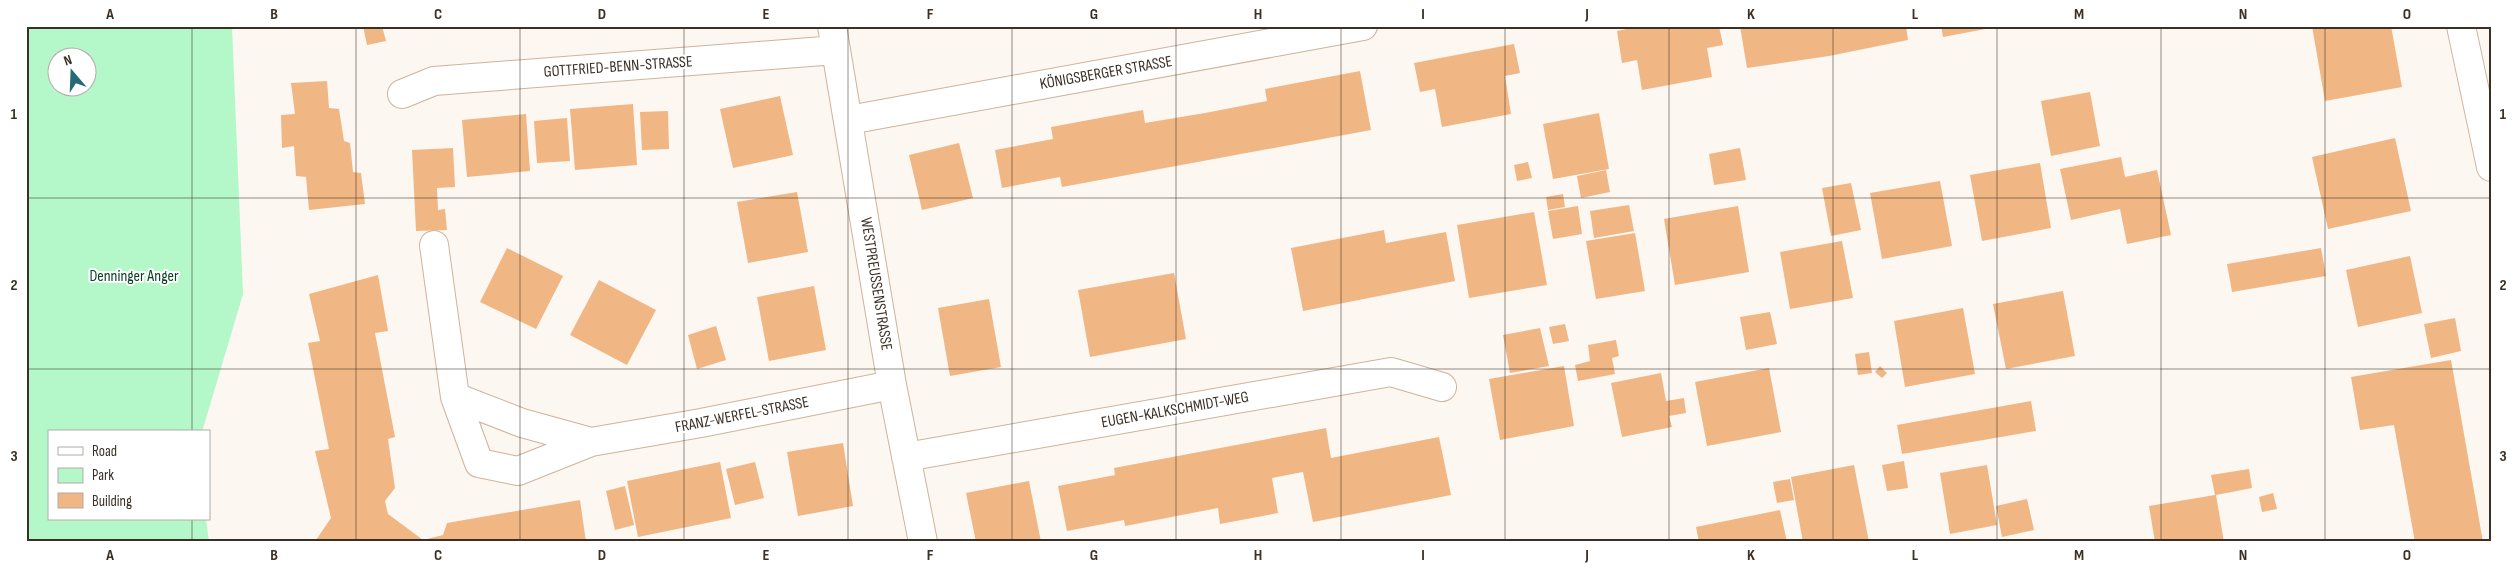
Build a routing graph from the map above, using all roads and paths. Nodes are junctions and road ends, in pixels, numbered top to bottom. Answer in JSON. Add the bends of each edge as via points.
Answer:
{"nodes":[{"id":1,"x":1363,"y":26,"type":"edge"},
{"id":2,"x":2461,"y":26,"type":"edge"},
{"id":3,"x":834,"y":38,"type":"edge"},
{"id":4,"x":402,"y":94,"type":"dead end"},
{"id":5,"x":849,"y":120,"type":"junction"},
{"id":6,"x":2491,"y":167,"type":"edge"},
{"id":7,"x":434,"y":245,"type":"dead end"},
{"id":8,"x":892,"y":385,"type":"junction"},
{"id":9,"x":1442,"y":388,"type":"dead end"},
{"id":10,"x":455,"y":397,"type":"junction"},
{"id":11,"x":591,"y":442,"type":"junction"},
{"id":12,"x":906,"y":457,"type":"junction"},
{"id":13,"x":923,"y":542,"type":"edge"}],
"edges":[{"from":1,"to":5,"type":"street","name":"KÖNIGSBERGER STRASSE"},
{"from":2,"to":6,"type":"street"},
{"from":3,"to":4,"type":"street","name":"GOTTFRIED-BENN-STRASSE","via":[[434,81]]},
{"from":3,"to":5,"type":"street","name":"WESTPREUSSENSTRASSE"},
{"from":5,"to":8,"type":"street","name":"WESTPREUSSENSTRASSE"},
{"from":7,"to":10,"type":"street","name":"FRANZ-WERFEL-STRASSE"},
{"from":8,"to":11,"type":"street","name":"FRANZ-WERFEL-STRASSE"},
{"from":8,"to":12,"type":"street","name":"WESTPREUSSENSTRASSE"},
{"from":9,"to":12,"type":"street","name":"EUGEN-KALKSCHMIDT-WEG","via":[[1391,372]]},
{"from":10,"to":11,"type":"street","name":"FRANZ-WERFEL-STRASSE","via":[[522,423]]},
{"from":10,"to":11,"type":"street","name":"FRANZ-WERFEL-STRASSE","via":[[479,463],[518,471]]},
{"from":12,"to":13,"type":"street","name":"WESTPREUSSENSTRASSE"}]}
